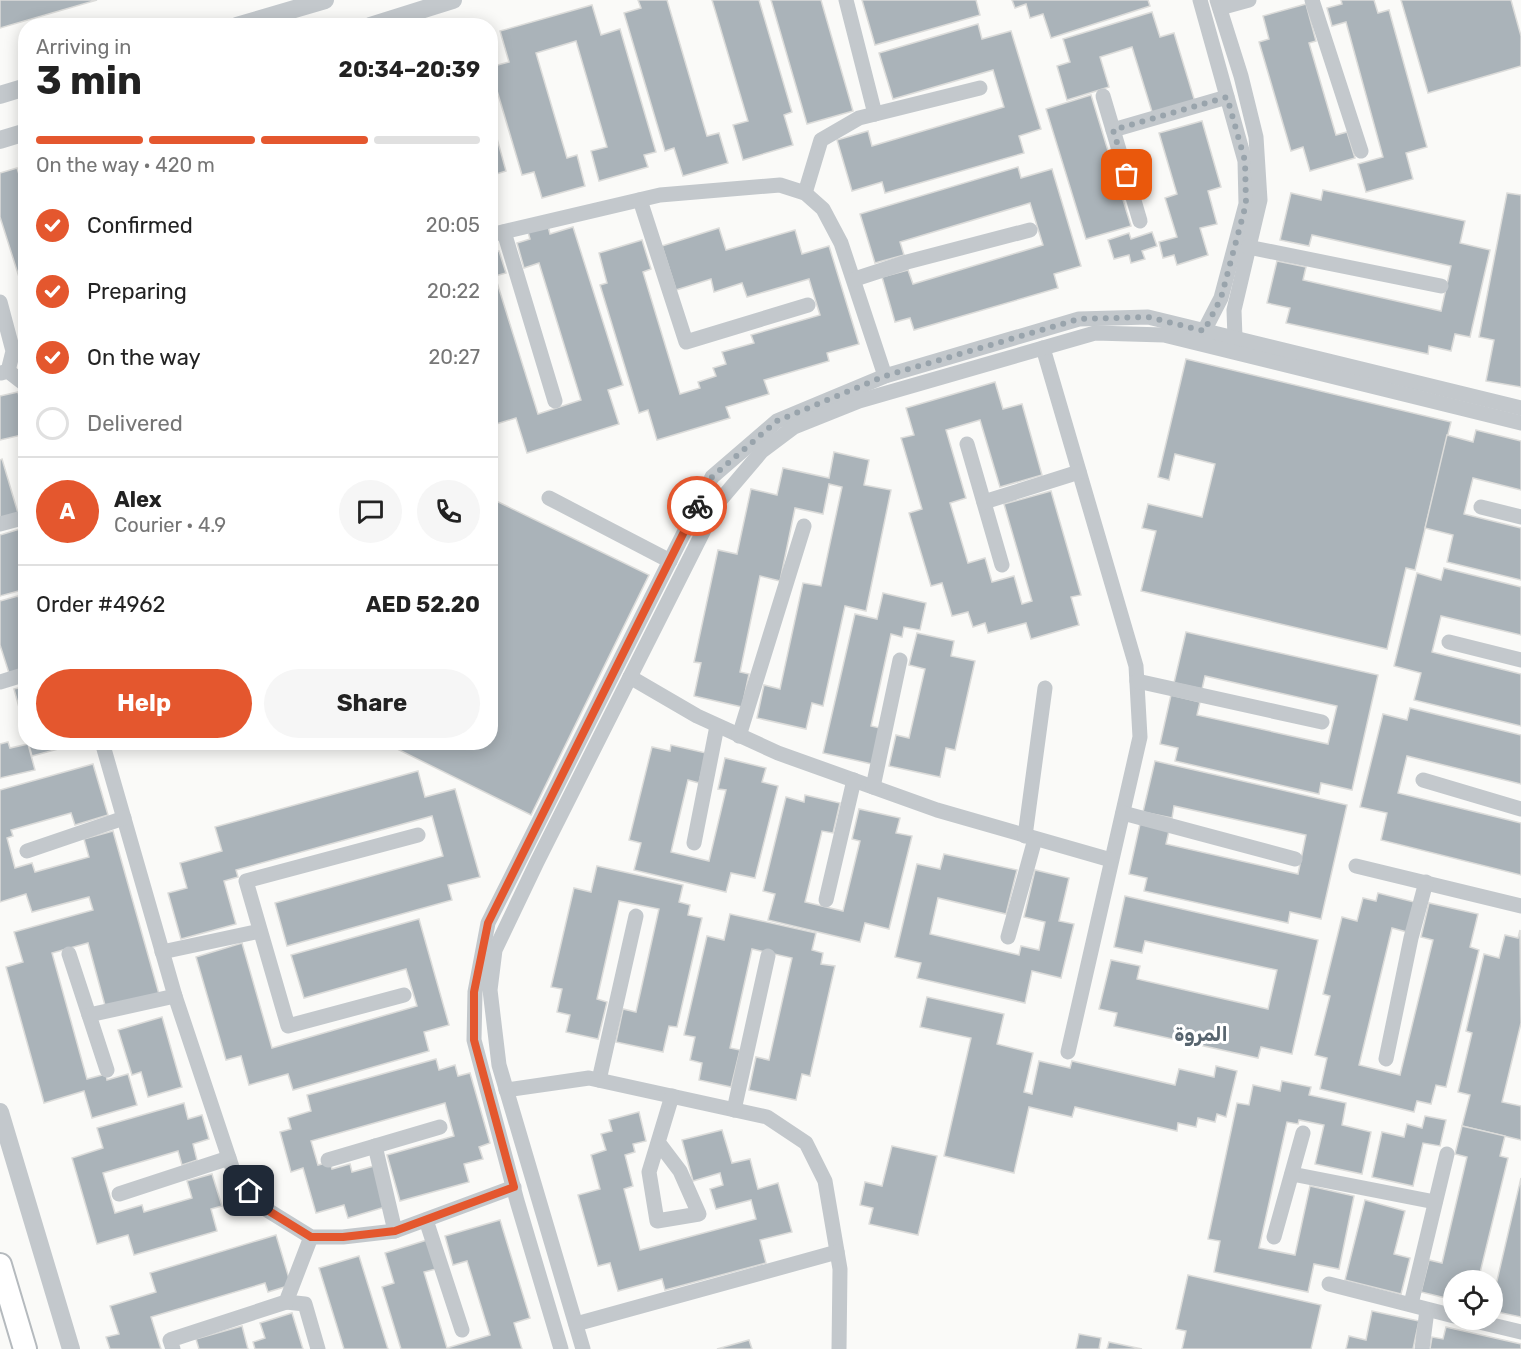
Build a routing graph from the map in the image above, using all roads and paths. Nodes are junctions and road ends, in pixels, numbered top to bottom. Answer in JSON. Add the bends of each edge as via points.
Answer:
{"nodes":[{"id":1,"x":325,"y":0,"type":"edge"},
{"id":2,"x":453,"y":0,"type":"edge"},
{"id":3,"x":846,"y":0,"type":"edge"},
{"id":4,"x":1200,"y":0,"type":"edge"},
{"id":5,"x":1249,"y":0,"type":"edge"},
{"id":6,"x":1312,"y":0,"type":"edge"},
{"id":7,"x":1219,"y":4,"type":"edge"},
{"id":8,"x":264,"y":18,"type":"edge"},
{"id":9,"x":396,"y":18,"type":"edge"},
{"id":10,"x":980,"y":88,"type":"dead end"},
{"id":11,"x":18,"y":89,"type":"edge"},
{"id":12,"x":0,"y":94,"type":"edge"},
{"id":13,"x":1103,"y":96,"type":"dead end"},
{"id":14,"x":1227,"y":97,"type":"junction"},
{"id":15,"x":875,"y":114,"type":"junction"},
{"id":16,"x":1113,"y":130,"type":"junction"},
{"id":17,"x":18,"y":134,"type":"edge"},
{"id":18,"x":0,"y":140,"type":"edge"},
{"id":19,"x":1360,"y":151,"type":"dead end"},
{"id":20,"x":805,"y":193,"type":"junction"},
{"id":21,"x":640,"y":200,"type":"junction"},
{"id":22,"x":1140,"y":221,"type":"dead end"},
{"id":23,"x":1030,"y":230,"type":"dead end"},
{"id":24,"x":498,"y":233,"type":"edge"},
{"id":25,"x":498,"y":236,"type":"edge"},
{"id":26,"x":1248,"y":247,"type":"junction"},
{"id":27,"x":855,"y":279,"type":"junction"},
{"id":28,"x":1441,"y":286,"type":"dead end"},
{"id":29,"x":0,"y":303,"type":"edge"},
{"id":30,"x":808,"y":305,"type":"dead end"},
{"id":31,"x":1204,"y":331,"type":"junction"},
{"id":32,"x":1235,"y":338,"type":"junction"},
{"id":33,"x":1043,"y":348,"type":"junction"},
{"id":34,"x":4,"y":372,"type":"edge"},
{"id":35,"x":885,"y":376,"type":"junction"},
{"id":36,"x":18,"y":380,"type":"edge"},
{"id":37,"x":555,"y":401,"type":"dead end"},
{"id":38,"x":1521,"y":408,"type":"edge"},
{"id":39,"x":1521,"y":423,"type":"edge"},
{"id":40,"x":967,"y":444,"type":"dead end"},
{"id":41,"x":1079,"y":472,"type":"junction"},
{"id":42,"x":549,"y":498,"type":"dead end"},
{"id":43,"x":984,"y":502,"type":"junction"},
{"id":44,"x":1481,"y":507,"type":"dead end"},
{"id":45,"x":1521,"y":517,"type":"edge"},
{"id":46,"x":18,"y":519,"type":"edge"},
{"id":47,"x":0,"y":524,"type":"edge"},
{"id":48,"x":804,"y":526,"type":"dead end"},
{"id":49,"x":670,"y":561,"type":"junction"},
{"id":50,"x":1002,"y":565,"type":"dead end"},
{"id":51,"x":1449,"y":642,"type":"dead end"},
{"id":52,"x":900,"y":660,"type":"dead end"},
{"id":53,"x":1521,"y":660,"type":"edge"},
{"id":54,"x":18,"y":676,"type":"edge"},
{"id":55,"x":630,"y":677,"type":"junction"},
{"id":56,"x":1137,"y":681,"type":"junction"},
{"id":57,"x":0,"y":682,"type":"edge"},
{"id":58,"x":1045,"y":688,"type":"dead end"},
{"id":59,"x":1322,"y":722,"type":"dead end"},
{"id":60,"x":717,"y":726,"type":"junction"},
{"id":61,"x":740,"y":735,"type":"junction"},
{"id":62,"x":104,"y":750,"type":"edge"},
{"id":63,"x":854,"y":780,"type":"junction"},
{"id":64,"x":1423,"y":780,"type":"dead end"},
{"id":65,"x":873,"y":787,"type":"junction"},
{"id":66,"x":1521,"y":809,"type":"edge"},
{"id":67,"x":1123,"y":813,"type":"junction"},
{"id":68,"x":124,"y":818,"type":"junction"},
{"id":69,"x":418,"y":835,"type":"dead end"},
{"id":70,"x":1030,"y":837,"type":"junction"},
{"id":71,"x":694,"y":843,"type":"dead end"},
{"id":72,"x":27,"y":851,"type":"dead end"},
{"id":73,"x":1295,"y":859,"type":"dead end"},
{"id":74,"x":1111,"y":861,"type":"junction"},
{"id":75,"x":1356,"y":866,"type":"dead end"},
{"id":76,"x":1426,"y":882,"type":"junction"},
{"id":77,"x":826,"y":900,"type":"dead end"},
{"id":78,"x":1521,"y":906,"type":"edge"},
{"id":79,"x":636,"y":916,"type":"dead end"},
{"id":80,"x":260,"y":931,"type":"junction"},
{"id":81,"x":1008,"y":937,"type":"dead end"},
{"id":82,"x":162,"y":952,"type":"junction"},
{"id":83,"x":69,"y":954,"type":"dead end"},
{"id":84,"x":768,"y":956,"type":"dead end"},
{"id":85,"x":404,"y":995,"type":"dead end"},
{"id":86,"x":175,"y":996,"type":"junction"},
{"id":87,"x":89,"y":1016,"type":"junction"},
{"id":88,"x":1068,"y":1052,"type":"dead end"},
{"id":89,"x":1386,"y":1059,"type":"dead end"},
{"id":90,"x":107,"y":1070,"type":"dead end"},
{"id":91,"x":599,"y":1080,"type":"junction"},
{"id":92,"x":506,"y":1090,"type":"junction"},
{"id":93,"x":672,"y":1096,"type":"junction"},
{"id":94,"x":734,"y":1110,"type":"junction"},
{"id":95,"x":0,"y":1112,"type":"edge"},
{"id":96,"x":440,"y":1127,"type":"dead end"},
{"id":97,"x":1303,"y":1133,"type":"dead end"},
{"id":98,"x":658,"y":1142,"type":"junction"},
{"id":99,"x":375,"y":1146,"type":"junction"},
{"id":100,"x":1447,"y":1154,"type":"dead end"},
{"id":101,"x":229,"y":1158,"type":"junction"},
{"id":102,"x":328,"y":1160,"type":"dead end"},
{"id":103,"x":1292,"y":1174,"type":"junction"},
{"id":104,"x":514,"y":1187,"type":"junction"},
{"id":105,"x":119,"y":1194,"type":"dead end"},
{"id":106,"x":1435,"y":1203,"type":"junction"},
{"id":107,"x":426,"y":1220,"type":"junction"},
{"id":108,"x":395,"y":1231,"type":"junction"},
{"id":109,"x":311,"y":1237,"type":"junction"},
{"id":110,"x":1274,"y":1237,"type":"dead end"},
{"id":111,"x":837,"y":1252,"type":"junction"},
{"id":112,"x":0,"y":1265,"type":"edge"},
{"id":113,"x":1329,"y":1284,"type":"dead end"},
{"id":114,"x":286,"y":1302,"type":"junction"},
{"id":115,"x":1411,"y":1304,"type":"junction"},
{"id":116,"x":1427,"y":1310,"type":"junction"},
{"id":117,"x":1443,"y":1314,"type":"edge"},
{"id":118,"x":576,"y":1324,"type":"junction"},
{"id":119,"x":1503,"y":1328,"type":"edge"},
{"id":120,"x":462,"y":1330,"type":"dead end"},
{"id":121,"x":1521,"y":1332,"type":"edge"},
{"id":122,"x":25,"y":1349,"type":"edge"},
{"id":123,"x":71,"y":1349,"type":"edge"},
{"id":124,"x":173,"y":1349,"type":"edge"},
{"id":125,"x":318,"y":1349,"type":"edge"},
{"id":126,"x":561,"y":1349,"type":"edge"},
{"id":127,"x":583,"y":1349,"type":"edge"},
{"id":128,"x":839,"y":1349,"type":"edge"},
{"id":129,"x":1422,"y":1349,"type":"edge"}],
"edges":[{"from":1,"to":8,"type":"street"},
{"from":2,"to":9,"type":"street"},
{"from":3,"to":15,"type":"street"},
{"from":4,"to":14,"type":"street"},
{"from":5,"to":7,"type":"street"},
{"from":6,"to":19,"type":"street"},
{"from":7,"to":26,"type":"street","via":[[1256,137],[1260,200]]},
{"from":10,"to":15,"type":"street"},
{"from":11,"to":12,"type":"street"},
{"from":13,"to":16,"type":"street"},
{"from":14,"to":16,"type":"street"},
{"from":14,"to":31,"type":"street","via":[[1245,161],[1246,204],[1221,298]]},
{"from":15,"to":20,"type":"street","via":[[859,118],[821,140]]},
{"from":16,"to":22,"type":"street"},
{"from":17,"to":18,"type":"street"},
{"from":20,"to":21,"type":"street","via":[[780,185]]},
{"from":20,"to":27,"type":"street","via":[[823,209]]},
{"from":21,"to":24,"type":"street"},
{"from":21,"to":30,"type":"street","via":[[686,342]]},
{"from":23,"to":27,"type":"street"},
{"from":25,"to":37,"type":"street"},
{"from":26,"to":28,"type":"street"},
{"from":26,"to":32,"type":"street","via":[[1234,310]]},
{"from":27,"to":35,"type":"street"},
{"from":29,"to":34,"type":"street","via":[[13,351]]},
{"from":31,"to":32,"type":"street"},
{"from":31,"to":35,"type":"street","via":[[1148,317],[1079,319]]},
{"from":32,"to":38,"type":"street"},
{"from":33,"to":39,"type":"street","via":[[1095,333],[1164,335]]},
{"from":33,"to":41,"type":"street"},
{"from":33,"to":55,"type":"street","via":[[859,401],[794,427],[762,451],[717,504]]},
{"from":34,"to":36,"type":"street"},
{"from":35,"to":49,"type":"street","via":[[777,421],[712,477]]},
{"from":40,"to":43,"type":"street"},
{"from":41,"to":43,"type":"street"},
{"from":41,"to":56,"type":"street","via":[[1136,666]]},
{"from":42,"to":49,"type":"street"},
{"from":43,"to":50,"type":"street"},
{"from":44,"to":45,"type":"street"},
{"from":46,"to":47,"type":"street"},
{"from":48,"to":61,"type":"street"},
{"from":49,"to":104,"type":"street","via":[[488,923],[474,992],[474,1040]]},
{"from":51,"to":53,"type":"street"},
{"from":52,"to":65,"type":"street"},
{"from":54,"to":57,"type":"street"},
{"from":55,"to":60,"type":"street"},
{"from":55,"to":92,"type":"street","via":[[495,950],[490,990]]},
{"from":56,"to":59,"type":"street"},
{"from":56,"to":67,"type":"street","via":[[1140,737]]},
{"from":58,"to":70,"type":"street"},
{"from":60,"to":61,"type":"street"},
{"from":60,"to":71,"type":"street"},
{"from":61,"to":63,"type":"street"},
{"from":62,"to":68,"type":"street"},
{"from":63,"to":65,"type":"street"},
{"from":63,"to":77,"type":"street"},
{"from":64,"to":66,"type":"street"},
{"from":65,"to":70,"type":"street"},
{"from":67,"to":73,"type":"street"},
{"from":67,"to":74,"type":"street"},
{"from":68,"to":72,"type":"street"},
{"from":68,"to":82,"type":"street"},
{"from":69,"to":80,"type":"street","via":[[246,881]]},
{"from":70,"to":74,"type":"street"},
{"from":70,"to":81,"type":"street"},
{"from":74,"to":88,"type":"street"},
{"from":75,"to":76,"type":"street"},
{"from":76,"to":78,"type":"street"},
{"from":76,"to":89,"type":"street"},
{"from":79,"to":91,"type":"street"},
{"from":80,"to":82,"type":"street"},
{"from":80,"to":85,"type":"street","via":[[288,1026]]},
{"from":82,"to":86,"type":"street"},
{"from":83,"to":87,"type":"street"},
{"from":84,"to":94,"type":"street"},
{"from":86,"to":87,"type":"street"},
{"from":86,"to":101,"type":"street"},
{"from":87,"to":90,"type":"street"},
{"from":91,"to":92,"type":"street","via":[[589,1077]]},
{"from":91,"to":93,"type":"street"},
{"from":92,"to":118,"type":"street"},
{"from":93,"to":94,"type":"street"},
{"from":93,"to":98,"type":"street"},
{"from":94,"to":111,"type":"street","via":[[766,1117],[806,1143],[825,1181]]},
{"from":95,"to":123,"type":"street"},
{"from":96,"to":99,"type":"street"},
{"from":97,"to":103,"type":"street"},
{"from":98,"to":98,"type":"street","via":[[649,1172],[657,1221],[699,1214],[680,1171]]},
{"from":99,"to":102,"type":"street"},
{"from":99,"to":108,"type":"street"},
{"from":100,"to":106,"type":"street"},
{"from":101,"to":105,"type":"street"},
{"from":101,"to":109,"type":"street","via":[[234,1173],[264,1208]]},
{"from":103,"to":106,"type":"street"},
{"from":103,"to":110,"type":"street"},
{"from":104,"to":107,"type":"street"},
{"from":104,"to":126,"type":"street"},
{"from":106,"to":115,"type":"street"},
{"from":107,"to":108,"type":"street"},
{"from":107,"to":120,"type":"street"},
{"from":108,"to":109,"type":"street"},
{"from":109,"to":114,"type":"street"},
{"from":111,"to":118,"type":"street"},
{"from":111,"to":128,"type":"street"},
{"from":112,"to":122,"type":"main road"},
{"from":113,"to":115,"type":"street"},
{"from":114,"to":124,"type":"street","via":[[170,1340]]},
{"from":114,"to":125,"type":"street","via":[[305,1304]]},
{"from":115,"to":116,"type":"street"},
{"from":116,"to":117,"type":"street"},
{"from":116,"to":129,"type":"street"},
{"from":118,"to":127,"type":"street"},
{"from":119,"to":121,"type":"street"}]}
